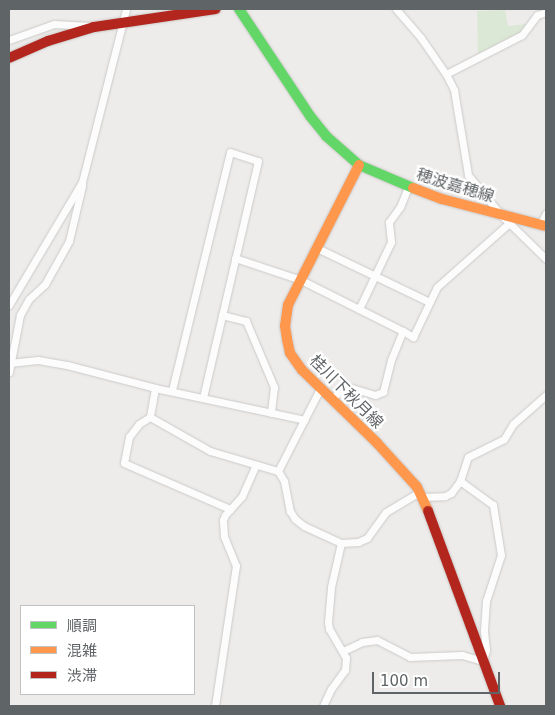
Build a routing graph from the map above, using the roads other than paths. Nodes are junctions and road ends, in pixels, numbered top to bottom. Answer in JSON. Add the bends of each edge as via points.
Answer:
{"nodes":[{"id":1,"x":126,"y":9,"type":"edge"},
{"id":2,"x":216,"y":9,"type":"edge"},
{"id":3,"x":396,"y":9,"type":"edge"},
{"id":4,"x":242,"y":10,"type":"edge"},
{"id":5,"x":546,"y":12,"type":"edge"},
{"id":6,"x":122,"y":24,"type":"junction"},
{"id":7,"x":94,"y":27,"type":"junction"},
{"id":8,"x":9,"y":40,"type":"edge"},
{"id":9,"x":9,"y":58,"type":"edge"},
{"id":10,"x":446,"y":74,"type":"junction"},
{"id":11,"x":359,"y":165,"type":"junction"},
{"id":12,"x":82,"y":182,"type":"junction"},
{"id":13,"x":408,"y":187,"type":"junction"},
{"id":14,"x":546,"y":213,"type":"edge"},
{"id":15,"x":506,"y":219,"type":"junction"},
{"id":16,"x":543,"y":225,"type":"edge"},
{"id":17,"x":317,"y":248,"type":"junction"},
{"id":18,"x":235,"y":258,"type":"junction"},
{"id":19,"x":546,"y":259,"type":"edge"},
{"id":20,"x":376,"y":276,"type":"junction"},
{"id":21,"x":301,"y":280,"type":"junction"},
{"id":22,"x":429,"y":302,"type":"junction"},
{"id":23,"x":9,"y":305,"type":"edge"},
{"id":24,"x":359,"y":309,"type":"junction"},
{"id":25,"x":222,"y":315,"type":"junction"},
{"id":26,"x":403,"y":331,"type":"junction"},
{"id":27,"x":10,"y":363,"type":"edge"},
{"id":28,"x":9,"y":372,"type":"edge"},
{"id":29,"x":155,"y":388,"type":"junction"},
{"id":30,"x":320,"y":389,"type":"junction"},
{"id":31,"x":172,"y":390,"type":"junction"},
{"id":32,"x":546,"y":395,"type":"edge"},
{"id":33,"x":203,"y":397,"type":"junction"},
{"id":34,"x":331,"y":399,"type":"junction"},
{"id":35,"x":271,"y":412,"type":"junction"},
{"id":36,"x":150,"y":417,"type":"junction"},
{"id":37,"x":304,"y":420,"type":"junction"},
{"id":38,"x":256,"y":465,"type":"junction"},
{"id":39,"x":278,"y":471,"type":"junction"},
{"id":40,"x":460,"y":481,"type":"junction"},
{"id":41,"x":420,"y":494,"type":"junction"},
{"id":42,"x":230,"y":509,"type":"junction"},
{"id":43,"x":341,"y":544,"type":"junction"},
{"id":44,"x":343,"y":651,"type":"junction"},
{"id":45,"x":483,"y":661,"type":"junction"},
{"id":46,"x":215,"y":706,"type":"edge"},
{"id":47,"x":323,"y":706,"type":"edge"},
{"id":48,"x":500,"y":706,"type":"edge"}],
"edges":[{"from":1,"to":6,"type":"street"},
{"from":2,"to":6,"type":"main road"},
{"from":3,"to":10,"type":"street"},
{"from":4,"to":11,"type":"main road","via":[[310,116],[326,136]]},
{"from":5,"to":10,"type":"street","via":[[537,15],[522,35]]},
{"from":6,"to":7,"type":"main road"},
{"from":6,"to":12,"type":"street"},
{"from":7,"to":8,"type":"street","via":[[54,24]]},
{"from":7,"to":9,"type":"main road","via":[[48,41]]},
{"from":10,"to":15,"type":"street","via":[[454,90],[468,175]]},
{"from":11,"to":13,"type":"main road","name":"穂波嘉穂線"},
{"from":11,"to":17,"type":"main road","name":"桂川下秋月線"},
{"from":12,"to":23,"type":"street"},
{"from":12,"to":27,"type":"street","via":[[69,241],[45,284],[20,315]]},
{"from":13,"to":15,"type":"main road","name":"穂波嘉穂線"},
{"from":13,"to":20,"type":"street","via":[[389,222],[391,242]]},
{"from":14,"to":16,"type":"street"},
{"from":15,"to":16,"type":"main road","name":"穂波嘉穂線"},
{"from":15,"to":19,"type":"street"},
{"from":15,"to":22,"type":"street","via":[[438,286]]},
{"from":17,"to":20,"type":"street"},
{"from":17,"to":21,"type":"main road","name":"桂川下秋月線"},
{"from":18,"to":21,"type":"street"},
{"from":18,"to":25,"type":"street"},
{"from":18,"to":31,"type":"street","via":[[258,161],[230,152]]},
{"from":20,"to":22,"type":"street"},
{"from":20,"to":24,"type":"street"},
{"from":21,"to":24,"type":"street"},
{"from":21,"to":30,"type":"main road","name":"桂川下秋月線","via":[[286,315],[287,340],[295,362]]},
{"from":22,"to":26,"type":"street","via":[[413,337]]},
{"from":24,"to":26,"type":"street"},
{"from":25,"to":33,"type":"street"},
{"from":25,"to":35,"type":"street","via":[[246,321],[274,387]]},
{"from":26,"to":34,"type":"street","via":[[390,360],[384,392],[375,394],[343,389]]},
{"from":27,"to":28,"type":"street"},
{"from":27,"to":29,"type":"street","via":[[38,360]]},
{"from":29,"to":31,"type":"street"},
{"from":29,"to":36,"type":"street"},
{"from":30,"to":34,"type":"main road","name":"桂川下秋月線"},
{"from":30,"to":37,"type":"street"},
{"from":31,"to":33,"type":"street"},
{"from":32,"to":40,"type":"street","via":[[513,424],[504,439],[468,457]]},
{"from":33,"to":35,"type":"street"},
{"from":34,"to":41,"type":"main road","name":"桂川下秋月線","via":[[406,474]]},
{"from":35,"to":37,"type":"street"},
{"from":36,"to":38,"type":"street","via":[[210,451]]},
{"from":36,"to":42,"type":"street","via":[[139,424],[129,437],[124,463]]},
{"from":37,"to":39,"type":"street"},
{"from":38,"to":39,"type":"street"},
{"from":38,"to":42,"type":"street","via":[[242,496]]},
{"from":39,"to":43,"type":"street","via":[[284,480],[290,511],[295,519]]},
{"from":40,"to":41,"type":"street","via":[[445,496]]},
{"from":40,"to":45,"type":"street","via":[[493,505],[501,555],[486,601]]},
{"from":41,"to":43,"type":"street","via":[[386,512],[367,538]]},
{"from":41,"to":45,"type":"main road","name":"桂川下秋月線"},
{"from":42,"to":46,"type":"street","via":[[223,527],[235,560],[236,574]]},
{"from":43,"to":44,"type":"street","via":[[331,587],[328,622]]},
{"from":44,"to":45,"type":"street","via":[[362,642],[377,640],[410,656],[462,655]]},
{"from":44,"to":47,"type":"street","via":[[345,670]]},
{"from":45,"to":48,"type":"main road","name":"桂川下秋月線"}]}
